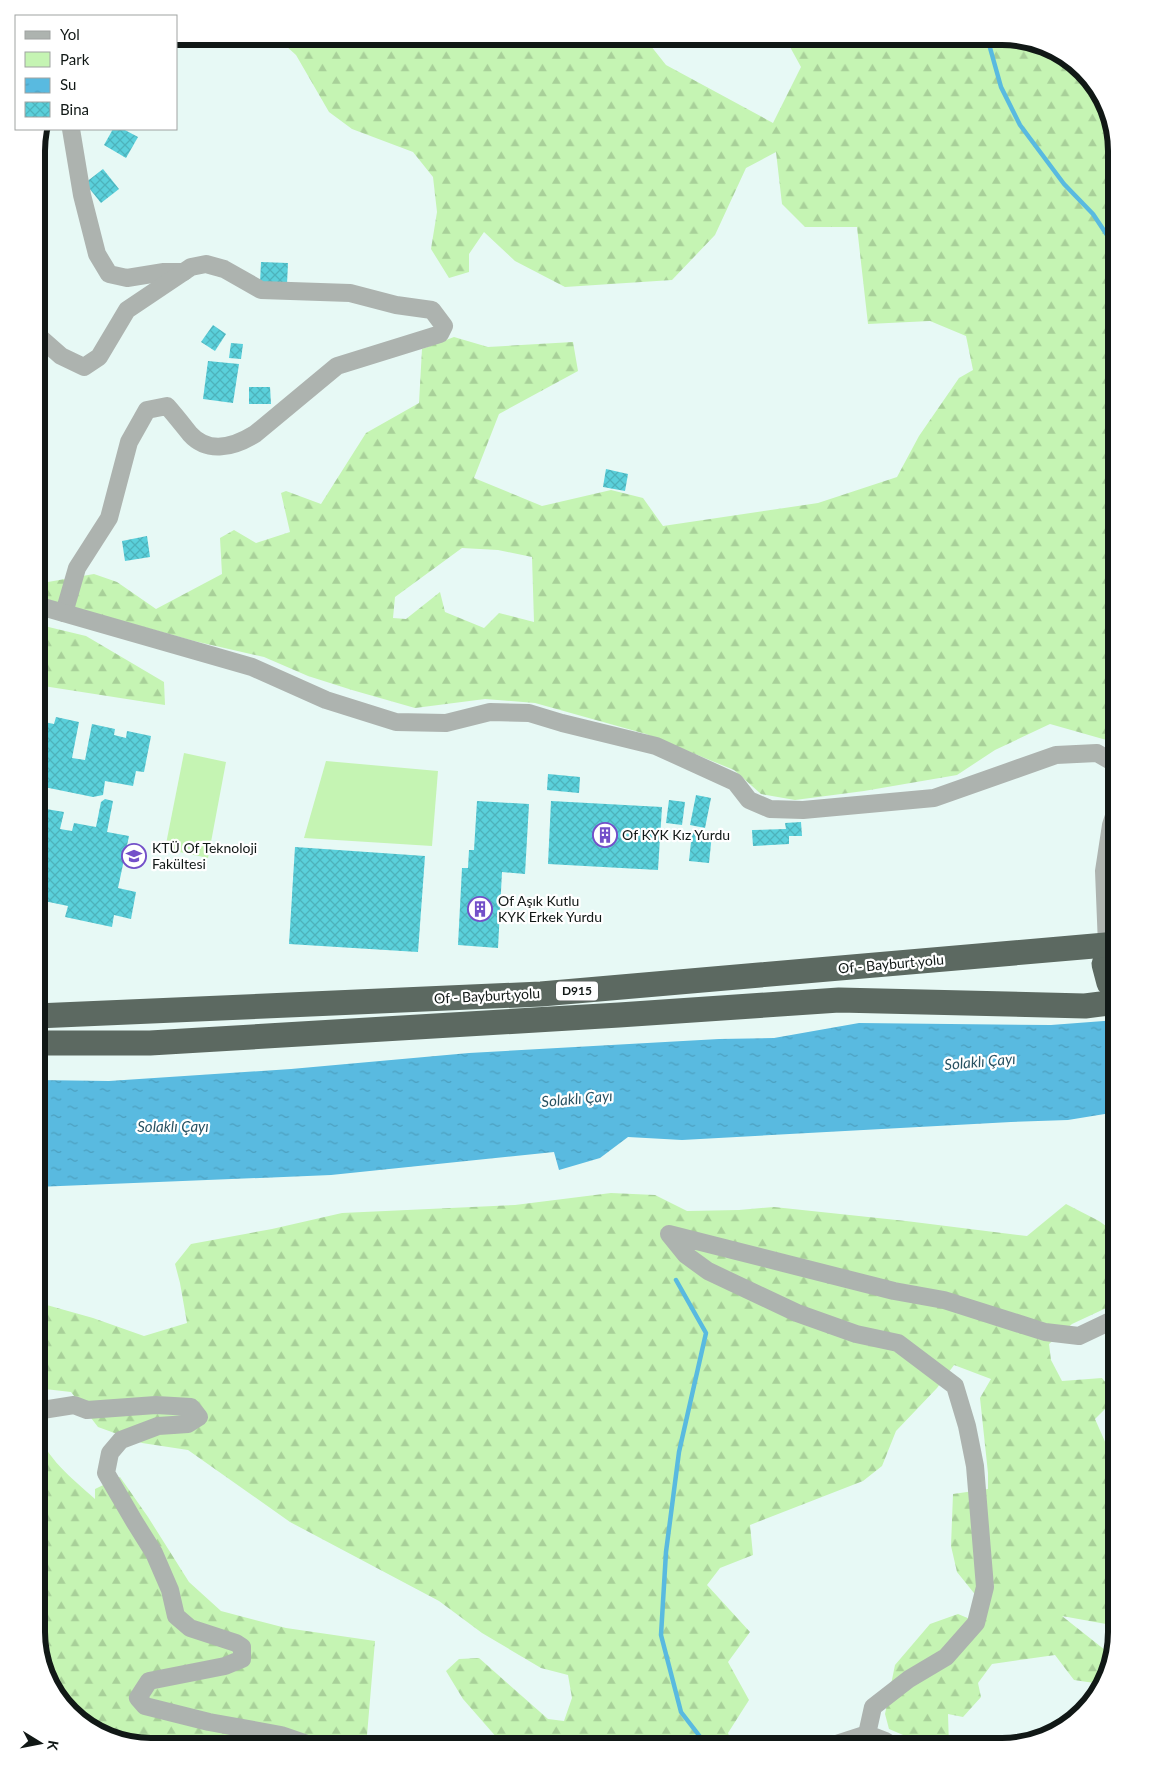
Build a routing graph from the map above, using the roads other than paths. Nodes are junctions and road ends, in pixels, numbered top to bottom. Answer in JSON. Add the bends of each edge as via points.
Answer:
{"nodes":[{"id":1,"x":70,"y":130,"type":"edge"},
{"id":2,"x":184,"y":272,"type":"junction"},
{"id":3,"x":45,"y":342,"type":"edge"},
{"id":4,"x":45,"y":608,"type":"edge"},
{"id":5,"x":64,"y":613,"type":"junction"},
{"id":6,"x":1108,"y":759,"type":"edge"},
{"id":7,"x":1108,"y":844,"type":"edge"},
{"id":8,"x":1108,"y":908,"type":"edge"},
{"id":9,"x":1108,"y":945,"type":"edge"},
{"id":10,"x":1108,"y":954,"type":"edge"},
{"id":11,"x":1108,"y":979,"type":"edge"},
{"id":12,"x":1108,"y":1003,"type":"edge"},
{"id":13,"x":45,"y":1016,"type":"edge"},
{"id":14,"x":45,"y":1043,"type":"edge"},
{"id":15,"x":1108,"y":1322,"type":"edge"},
{"id":16,"x":45,"y":1410,"type":"edge"},
{"id":17,"x":867,"y":1734,"type":"junction"},
{"id":18,"x":289,"y":1738,"type":"edge"},
{"id":19,"x":855,"y":1738,"type":"edge"},
{"id":20,"x":877,"y":1738,"type":"edge"}],
"edges":[{"from":1,"to":2,"type":"street","via":[[97,254],[109,274],[127,278]]},
{"from":2,"to":3,"type":"street","via":[[127,310],[99,357],[84,367],[61,356]]},
{"from":2,"to":5,"type":"street","via":[[206,264],[224,269],[261,290],[350,293],[432,310],[444,326],[440,334],[336,366],[241,442],[221,447],[204,445],[191,435],[167,406],[148,410],[129,442],[108,518],[78,568]]},
{"from":4,"to":5,"type":"street"},
{"from":5,"to":6,"type":"street","via":[[252,667],[326,700],[396,722],[446,723],[490,712],[530,712],[656,746],[735,782],[749,800],[770,809],[803,810],[934,798],[1056,755],[1097,753]]},
{"from":7,"to":8,"type":"street","via":[[1104,870]]},
{"from":9,"to":13,"type":"highway","name":"Of - Bayburt yolu","number":"D915","via":[[541,994]]},
{"from":10,"to":11,"type":"highway","via":[[1104,964]]},
{"from":12,"to":14,"type":"highway","name":"Of - Bayburt yolu","number":"D915","via":[[1085,1006],[839,1000],[150,1043]]},
{"from":15,"to":17,"type":"street","via":[[1079,1336],[1045,1332],[944,1300],[894,1291],[669,1234],[686,1255],[708,1271],[796,1313],[856,1334],[898,1342],[955,1386],[976,1466],[983,1596],[976,1623],[946,1656],[873,1707]]},
{"from":16,"to":18,"type":"street","via":[[74,1405],[87,1410],[156,1405],[191,1407],[199,1417],[188,1424],[158,1426],[121,1440],[110,1453],[106,1473],[154,1553],[170,1590],[176,1616],[190,1628],[236,1642],[242,1647],[242,1659],[225,1666],[149,1680],[138,1698],[145,1706]]},
{"from":17,"to":19,"type":"street"},
{"from":17,"to":20,"type":"street"}]}
